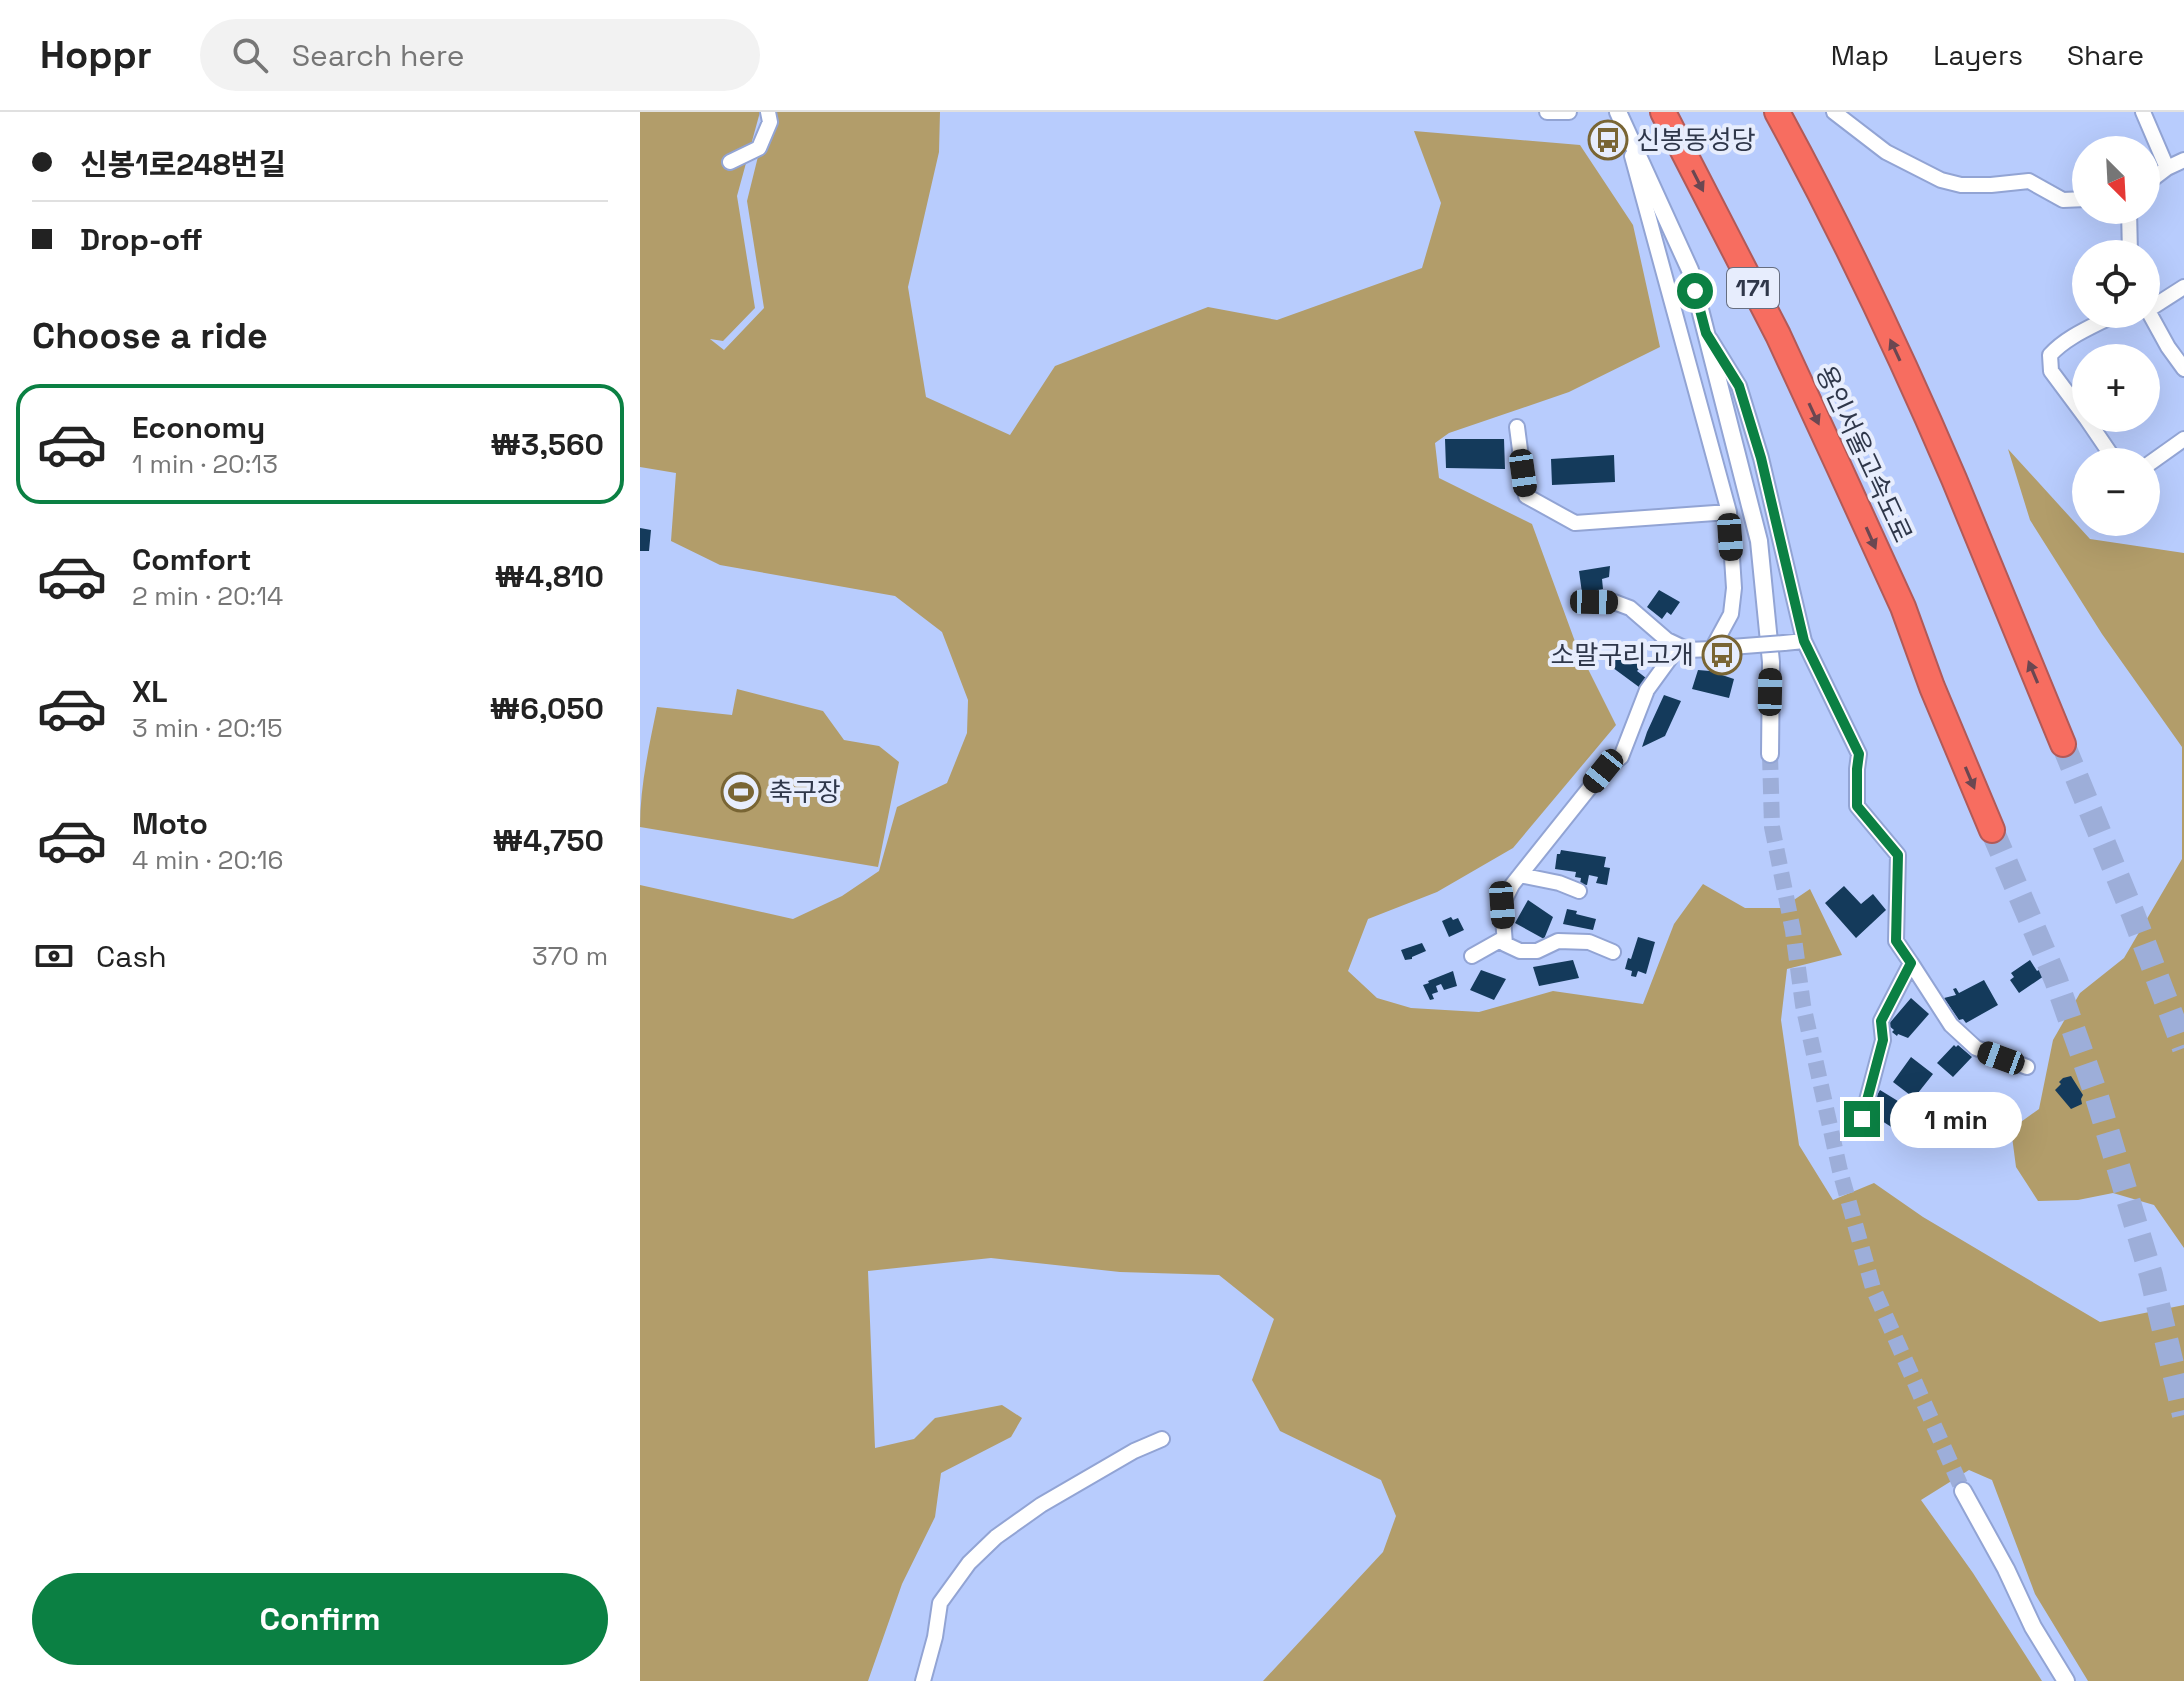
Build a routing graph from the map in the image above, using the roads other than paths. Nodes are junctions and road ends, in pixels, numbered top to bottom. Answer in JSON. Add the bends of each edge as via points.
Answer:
{"nodes":[{"id":1,"x":768,"y":112,"type":"edge"},
{"id":2,"x":1547,"y":112,"type":"edge"},
{"id":3,"x":1569,"y":112,"type":"edge"},
{"id":4,"x":1663,"y":112,"type":"edge"},
{"id":5,"x":1777,"y":112,"type":"edge"},
{"id":6,"x":1834,"y":112,"type":"edge"},
{"id":7,"x":2143,"y":112,"type":"edge"},
{"id":8,"x":1621,"y":118,"type":"edge"},
{"id":9,"x":2184,"y":160,"type":"edge"},
{"id":10,"x":730,"y":162,"type":"dead end"},
{"id":11,"x":2167,"y":168,"type":"junction"},
{"id":12,"x":2160,"y":173,"type":"edge"},
{"id":13,"x":2072,"y":200,"type":"edge"},
{"id":14,"x":2184,"y":287,"type":"edge"},
{"id":15,"x":2160,"y":301,"type":"edge"},
{"id":16,"x":2090,"y":328,"type":"edge"},
{"id":17,"x":2158,"y":328,"type":"edge"},
{"id":18,"x":1706,"y":333,"type":"junction"},
{"id":19,"x":2184,"y":369,"type":"edge"},
{"id":20,"x":2072,"y":399,"type":"edge"},
{"id":21,"x":1517,"y":427,"type":"dead end"},
{"id":22,"x":2184,"y":439,"type":"edge"},
{"id":23,"x":2160,"y":456,"type":"edge"},
{"id":24,"x":1729,"y":512,"type":"junction"},
{"id":25,"x":1594,"y":602,"type":"dead end"},
{"id":26,"x":1804,"y":641,"type":"junction"},
{"id":27,"x":1679,"y":646,"type":"junction"},
{"id":28,"x":1712,"y":649,"type":"junction"},
{"id":29,"x":2063,"y":744,"type":"tunnel mouth"},
{"id":30,"x":1770,"y":754,"type":"tunnel mouth"},
{"id":31,"x":1992,"y":830,"type":"tunnel mouth"},
{"id":32,"x":1520,"y":875,"type":"junction"},
{"id":33,"x":1579,"y":891,"type":"dead end"},
{"id":34,"x":1505,"y":941,"type":"junction"},
{"id":35,"x":1613,"y":952,"type":"dead end"},
{"id":36,"x":1472,"y":956,"type":"dead end"},
{"id":37,"x":1911,"y":963,"type":"junction"},
{"id":38,"x":2027,"y":1067,"type":"dead end"},
{"id":39,"x":1862,"y":1119,"type":"dead end"},
{"id":40,"x":1162,"y":1439,"type":"dead end"},
{"id":41,"x":1963,"y":1491,"type":"tunnel mouth"},
{"id":42,"x":923,"y":1681,"type":"edge"},
{"id":43,"x":2066,"y":1681,"type":"edge"}],
"edges":[{"from":1,"to":10,"type":"street","via":[[770,122],[759,148]]},
{"from":2,"to":3,"type":"street"},
{"from":4,"to":31,"type":"highway","name":"용인서울고속도로","number":"171","one_way":true,"via":[[1839,467],[1903,607]]},
{"from":29,"to":5,"type":"highway","one_way":true,"via":[[1928,421]]},
{"from":6,"to":13,"type":"street","via":[[1886,152],[1941,180],[1961,185],[2029,181]]},
{"from":7,"to":11,"type":"street"},
{"from":8,"to":18,"type":"street","via":[[1690,270]]},
{"from":8,"to":24,"type":"street"},
{"from":9,"to":11,"type":"street"},
{"from":11,"to":12,"type":"street"},
{"from":14,"to":15,"type":"street"},
{"from":16,"to":20,"type":"street","via":[[2050,355],[2051,371]]},
{"from":17,"to":19,"type":"street"},
{"from":18,"to":26,"type":"street","via":[[1739,386]]},
{"from":18,"to":30,"type":"street","via":[[1759,541],[1771,662]]},
{"from":21,"to":24,"type":"street","via":[[1526,496],[1575,523]]},
{"from":22,"to":23,"type":"street"},
{"from":24,"to":28,"type":"street","via":[[1731,614]]},
{"from":25,"to":27,"type":"street","via":[[1630,608]]},
{"from":26,"to":28,"type":"street","bridge":true},
{"from":26,"to":37,"type":"street","via":[[1859,754],[1857,806],[1898,855],[1896,941]]},
{"from":27,"to":28,"type":"street"},
{"from":27,"to":32,"type":"street","via":[[1647,690],[1621,757],[1603,771]]},
{"from":32,"to":33,"type":"street"},
{"from":32,"to":34,"type":"street","via":[[1502,905]]},
{"from":34,"to":35,"type":"street","via":[[1520,951],[1537,951],[1558,941],[1589,942]]},
{"from":34,"to":36,"type":"street"},
{"from":37,"to":38,"type":"street","via":[[1951,1025],[1976,1048]]},
{"from":37,"to":39,"type":"street","via":[[1881,1021],[1883,1040]]},
{"from":40,"to":42,"type":"street","via":[[1041,1505],[969,1563],[940,1603]]},
{"from":41,"to":43,"type":"street"}]}
